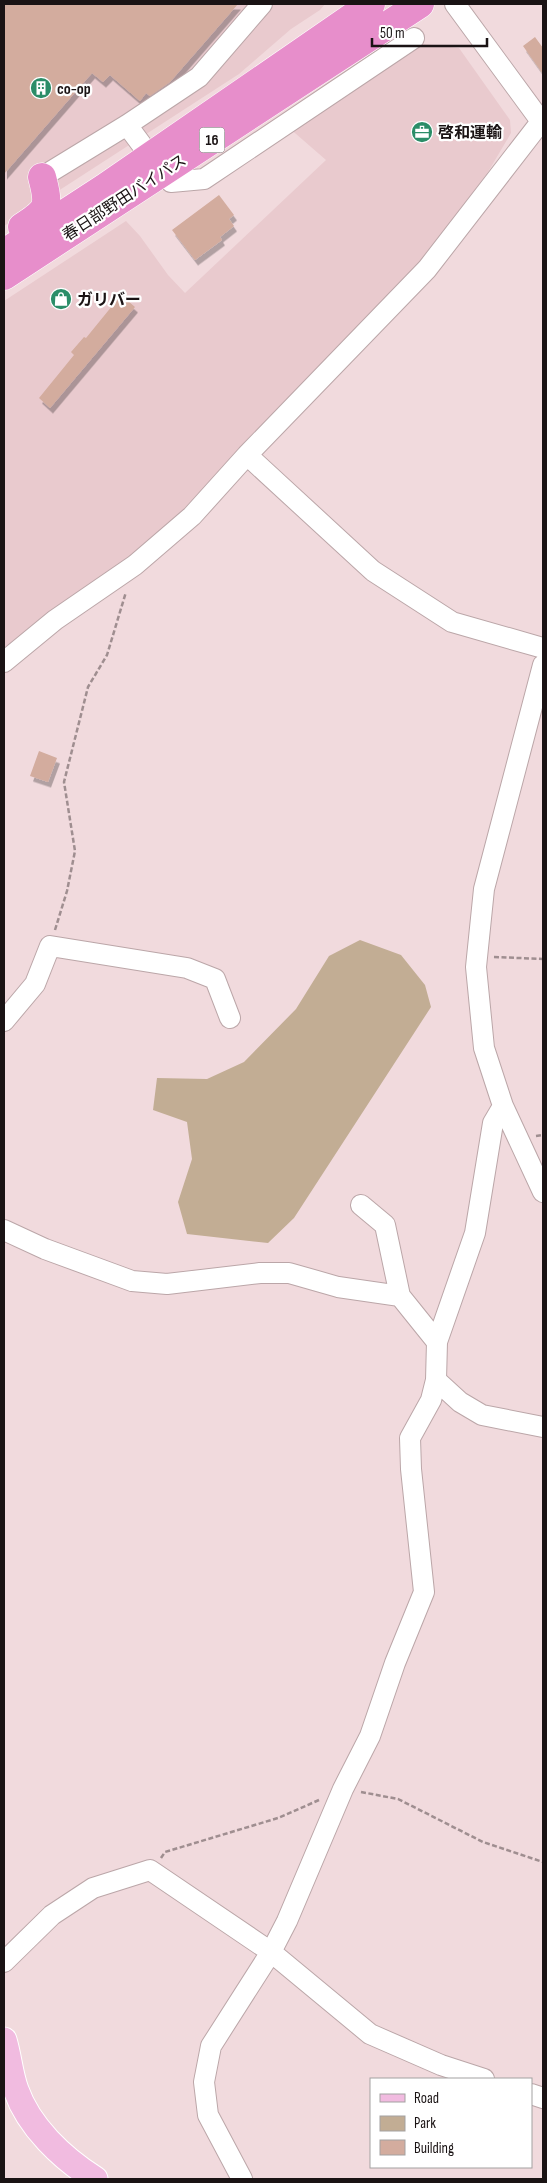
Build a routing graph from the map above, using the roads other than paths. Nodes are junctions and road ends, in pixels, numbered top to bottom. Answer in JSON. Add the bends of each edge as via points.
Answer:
{"nodes":[{"id":1,"x":262,"y":4,"type":"edge"},
{"id":2,"x":372,"y":4,"type":"edge"},
{"id":3,"x":420,"y":4,"type":"edge"},
{"id":4,"x":455,"y":4,"type":"edge"},
{"id":5,"x":414,"y":38,"type":"dead end"},
{"id":6,"x":273,"y":100,"type":"junction"},
{"id":7,"x":289,"y":122,"type":"junction"},
{"id":8,"x":542,"y":122,"type":"edge"},
{"id":9,"x":127,"y":125,"type":"junction"},
{"id":10,"x":157,"y":164,"type":"junction"},
{"id":11,"x":42,"y":177,"type":"joint"},
{"id":12,"x":4,"y":239,"type":"edge"},
{"id":13,"x":4,"y":252,"type":"edge"},
{"id":14,"x":4,"y":276,"type":"edge"},
{"id":15,"x":247,"y":455,"type":"junction"},
{"id":16,"x":543,"y":648,"type":"edge"},
{"id":17,"x":4,"y":662,"type":"edge"},
{"id":18,"x":543,"y":665,"type":"edge"},
{"id":19,"x":230,"y":1018,"type":"dead end"},
{"id":20,"x":4,"y":1021,"type":"edge"},
{"id":21,"x":503,"y":1106,"type":"junction"},
{"id":22,"x":543,"y":1192,"type":"edge"},
{"id":23,"x":361,"y":1205,"type":"dead end"},
{"id":24,"x":4,"y":1230,"type":"edge"},
{"id":25,"x":400,"y":1296,"type":"junction"},
{"id":26,"x":437,"y":1342,"type":"junction"},
{"id":27,"x":436,"y":1380,"type":"junction"},
{"id":28,"x":543,"y":1427,"type":"edge"},
{"id":29,"x":271,"y":1952,"type":"junction"},
{"id":30,"x":4,"y":1962,"type":"edge"},
{"id":31,"x":4,"y":2040,"type":"edge"},
{"id":32,"x":481,"y":2078,"type":"edge"},
{"id":33,"x":95,"y":2179,"type":"edge"},
{"id":34,"x":242,"y":2179,"type":"edge"}],
"edges":[{"from":1,"to":9,"type":"street","via":[[199,78]]},
{"from":2,"to":10,"type":"highway","name":"春日部野田バイパス","number":"16"},
{"from":3,"to":6,"type":"highway","name":"春日部野田バイパス","number":"16"},
{"from":4,"to":8,"type":"street"},
{"from":5,"to":7,"type":"street"},
{"from":6,"to":7,"type":"street"},
{"from":6,"to":10,"type":"highway","name":"春日部野田バイパス","number":"16"},
{"from":7,"to":10,"type":"street","via":[[204,179],[171,182]]},
{"from":8,"to":15,"type":"street","via":[[427,269]]},
{"from":9,"to":10,"type":"street"},
{"from":9,"to":11,"type":"street"},
{"from":10,"to":13,"type":"highway","name":"春日部野田バイパス","number":"16"},
{"from":10,"to":14,"type":"highway","name":"春日部野田バイパス","number":"16"},
{"from":11,"to":12,"type":"highway","via":[[48,199],[46,207],[41,215]]},
{"from":15,"to":16,"type":"street","via":[[372,571],[452,622]]},
{"from":15,"to":17,"type":"street","via":[[192,516],[135,565],[55,620]]},
{"from":18,"to":21,"type":"street","via":[[484,889],[476,967],[484,1048]]},
{"from":19,"to":20,"type":"street","via":[[215,979],[187,968],[50,946],[35,984]]},
{"from":21,"to":22,"type":"street"},
{"from":21,"to":26,"type":"street","via":[[493,1123],[475,1233]]},
{"from":23,"to":25,"type":"street","via":[[385,1225]]},
{"from":24,"to":25,"type":"street","via":[[132,1281],[167,1284],[260,1273],[289,1273],[338,1287]]},
{"from":25,"to":26,"type":"street"},
{"from":26,"to":27,"type":"street"},
{"from":27,"to":28,"type":"street","via":[[460,1402],[482,1414]]},
{"from":27,"to":29,"type":"street","via":[[431,1400],[410,1438],[424,1592],[394,1663],[370,1736],[342,1789]]},
{"from":29,"to":30,"type":"street","via":[[150,1870],[93,1888],[52,1915]]},
{"from":29,"to":32,"type":"street","via":[[370,2034],[441,2065]]},
{"from":29,"to":34,"type":"street","via":[[212,2046],[204,2082],[208,2115]]},
{"from":31,"to":33,"type":"main road","via":[[15,2089],[26,2111],[47,2140]]}]}
